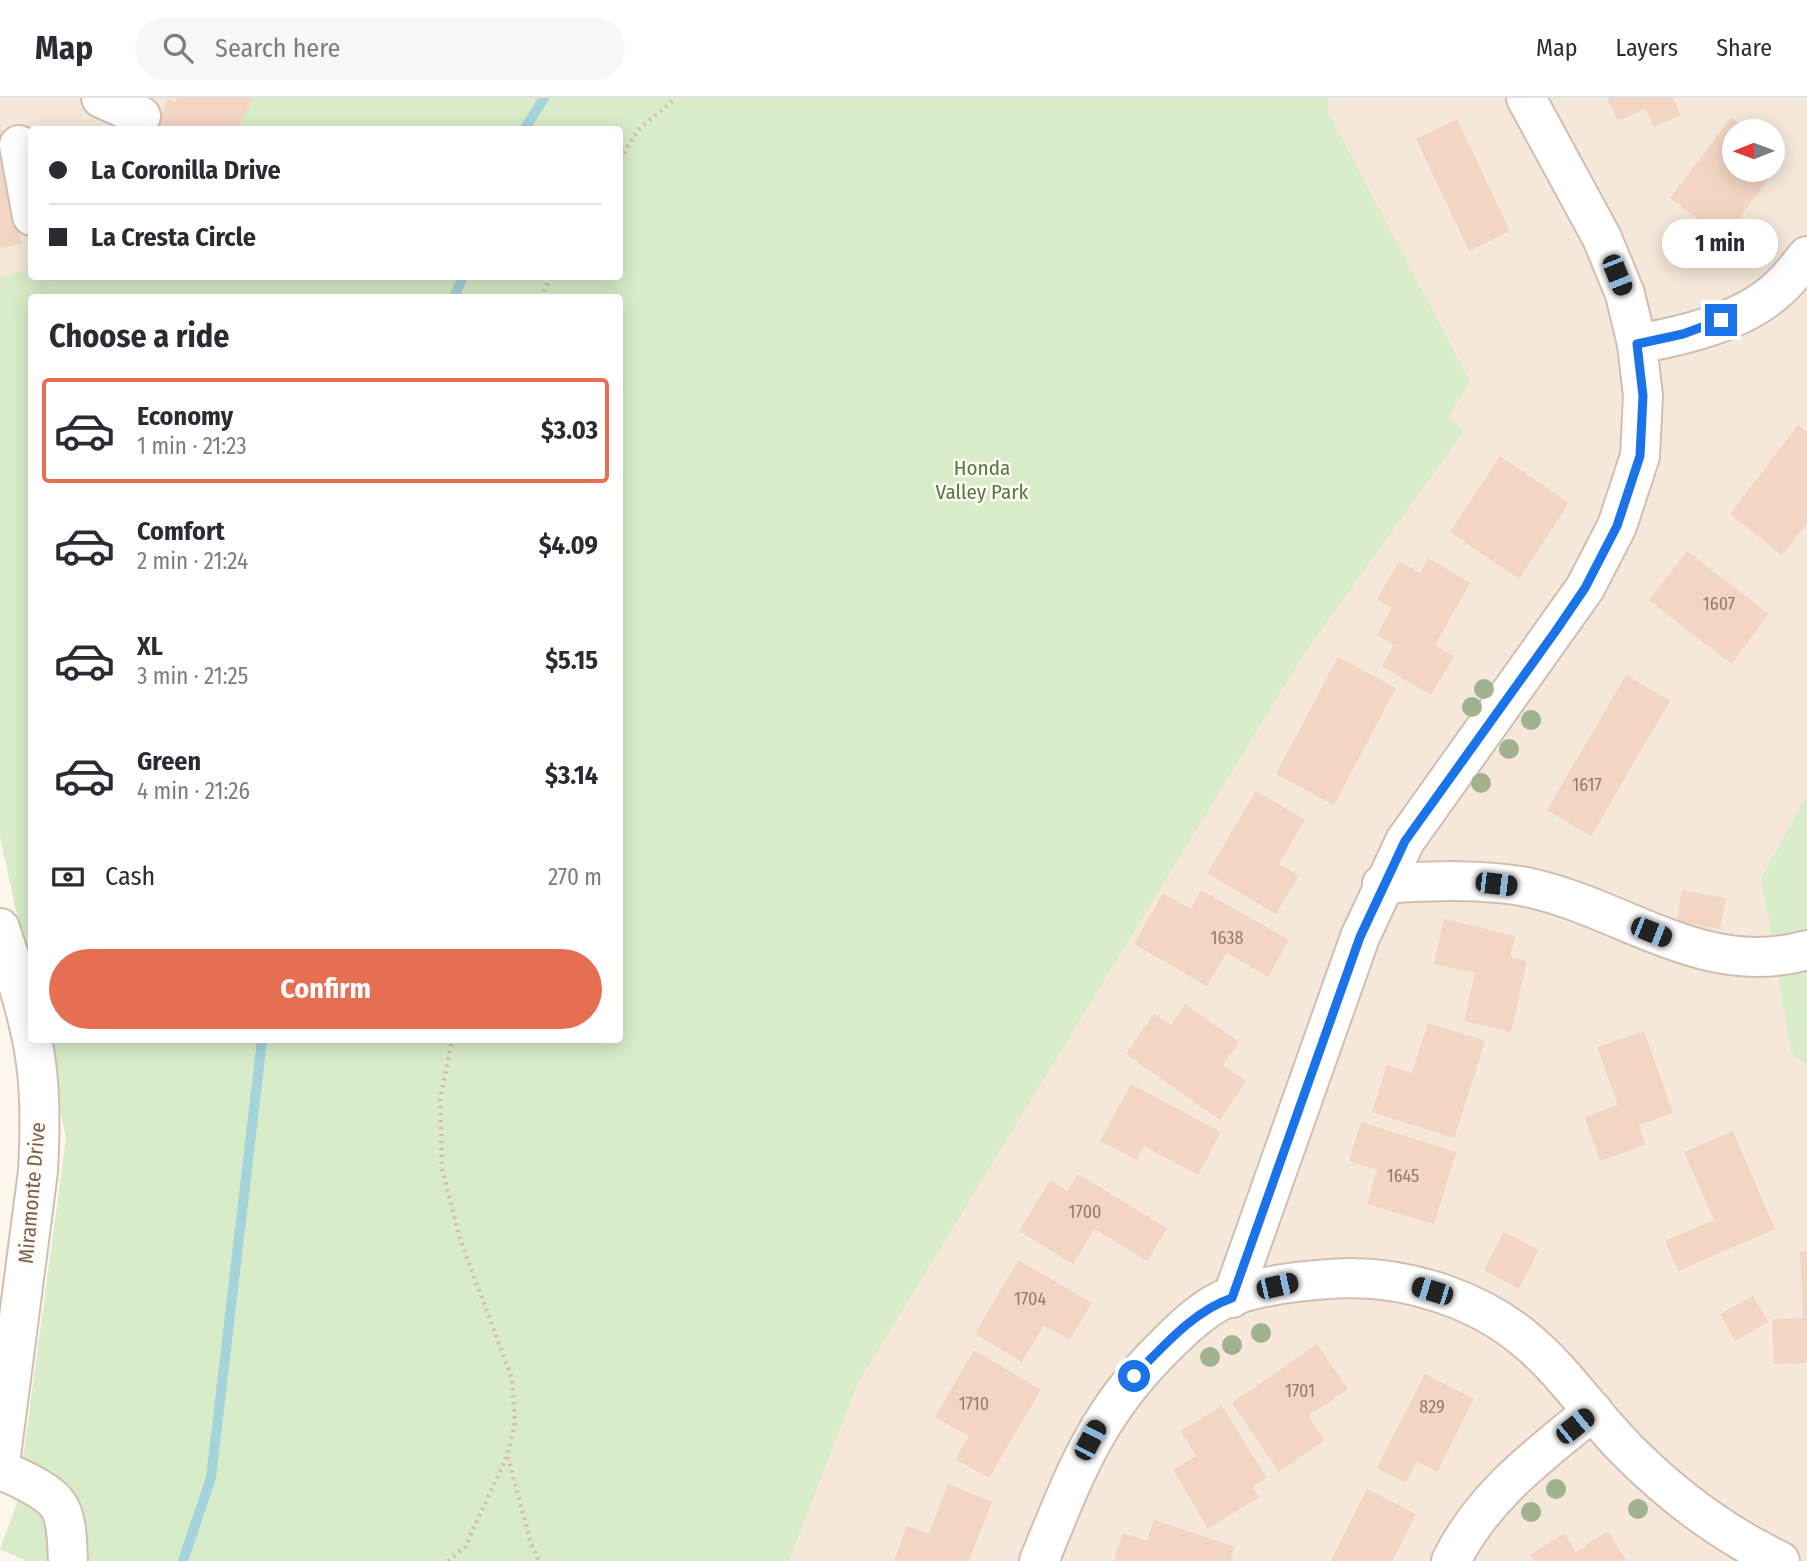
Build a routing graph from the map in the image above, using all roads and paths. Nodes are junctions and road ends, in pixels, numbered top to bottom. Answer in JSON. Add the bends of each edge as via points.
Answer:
{"nodes":[{"id":1,"x":101,"y":98,"type":"edge"},
{"id":2,"x":676,"y":98,"type":"edge"},
{"id":3,"x":1526,"y":98,"type":"edge"},
{"id":4,"x":142,"y":114,"type":"edge"},
{"id":5,"x":19,"y":145,"type":"dead end"},
{"id":6,"x":623,"y":154,"type":"edge"},
{"id":7,"x":28,"y":194,"type":"edge"},
{"id":8,"x":1807,"y":256,"type":"edge"},
{"id":9,"x":1637,"y":344,"type":"junction"},
{"id":10,"x":1382,"y":884,"type":"junction"},
{"id":11,"x":0,"y":928,"type":"edge"},
{"id":12,"x":1807,"y":950,"type":"edge"},
{"id":13,"x":28,"y":1026,"type":"edge"},
{"id":14,"x":32,"y":1043,"type":"edge"},
{"id":15,"x":451,"y":1043,"type":"edge"},
{"id":16,"x":1232,"y":1298,"type":"junction"},
{"id":17,"x":6,"y":1373,"type":"edge"},
{"id":18,"x":1593,"y":1411,"type":"junction"},
{"id":19,"x":507,"y":1456,"type":"junction"},
{"id":20,"x":0,"y":1463,"type":"edge"},
{"id":21,"x":0,"y":1470,"type":"edge"},
{"id":22,"x":68,"y":1561,"type":"edge"},
{"id":23,"x":448,"y":1561,"type":"edge"},
{"id":24,"x":539,"y":1561,"type":"edge"},
{"id":25,"x":1040,"y":1561,"type":"edge"},
{"id":26,"x":1451,"y":1561,"type":"edge"},
{"id":27,"x":1780,"y":1561,"type":"edge"}],
"edges":[{"from":1,"to":4,"type":"street"},
{"from":2,"to":6,"type":"path","via":[[638,130]]},
{"from":3,"to":9,"type":"street","via":[[1602,238],[1625,294]]},
{"from":5,"to":7,"type":"street"},
{"from":8,"to":9,"type":"street","via":[[1777,290],[1739,313],[1683,334]]},
{"from":9,"to":10,"type":"street","via":[[1643,396],[1640,456],[1617,526],[1585,588],[1405,841]]},
{"from":10,"to":12,"type":"street","via":[[1529,888],[1712,954],[1751,958]]},
{"from":10,"to":16,"type":"street"},
{"from":11,"to":13,"type":"street","name":"Miramonte Drive"},
{"from":14,"to":17,"type":"street","name":"Miramonte Drive","via":[[40,1126],[38,1171]]},
{"from":15,"to":19,"type":"path","via":[[440,1099],[442,1168],[459,1236],[512,1379],[515,1424]]},
{"from":16,"to":18,"type":"street","via":[[1310,1279],[1372,1278],[1439,1293],[1489,1315],[1524,1338],[1555,1365]]},
{"from":16,"to":25,"type":"street","via":[[1216,1303],[1134,1376],[1081,1457]]},
{"from":17,"to":20,"type":"street","name":"Miramonte Drive"},
{"from":18,"to":26,"type":"street","via":[[1507,1482],[1482,1510]]},
{"from":18,"to":27,"type":"street","via":[[1629,1452],[1688,1505]]},
{"from":19,"to":23,"type":"path","via":[[465,1547]]},
{"from":19,"to":24,"type":"path"},
{"from":21,"to":22,"type":"street","via":[[25,1480],[58,1505]]}]}
